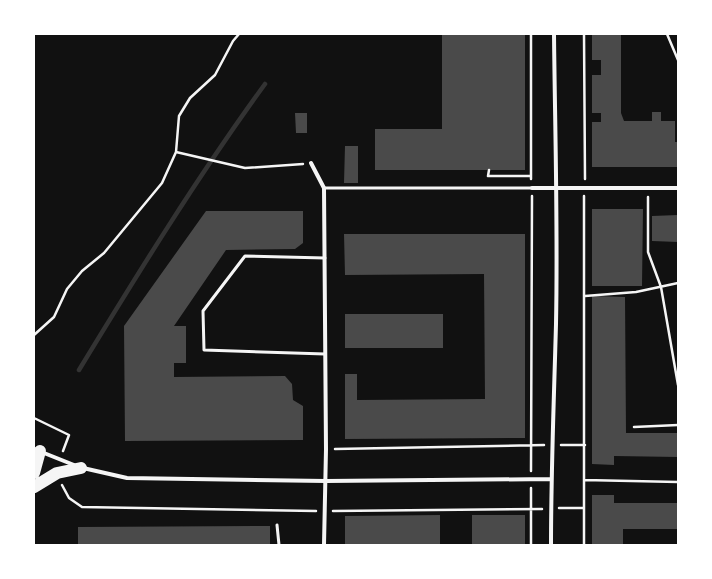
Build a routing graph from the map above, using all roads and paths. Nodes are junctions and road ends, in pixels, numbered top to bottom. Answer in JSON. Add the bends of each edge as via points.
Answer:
{"nodes":[{"id":1,"x":239,"y":34,"type":"edge"},
{"id":2,"x":531,"y":34,"type":"edge"},
{"id":3,"x":554,"y":34,"type":"edge"},
{"id":4,"x":584,"y":34,"type":"edge"},
{"id":5,"x":667,"y":34,"type":"edge"},
{"id":6,"x":678,"y":60,"type":"edge"},
{"id":7,"x":176,"y":152,"type":"junction"},
{"id":8,"x":311,"y":163,"type":"joint"},
{"id":9,"x":489,"y":170,"type":"dead end"},
{"id":10,"x":531,"y":176,"type":"junction"},
{"id":11,"x":324,"y":188,"type":"junction"},
{"id":12,"x":532,"y":188,"type":"junction"},
{"id":13,"x":557,"y":188,"type":"junction"},
{"id":14,"x":585,"y":188,"type":"junction"},
{"id":15,"x":678,"y":188,"type":"edge"},
{"id":16,"x":648,"y":189,"type":"junction"},
{"id":17,"x":324,"y":258,"type":"junction"},
{"id":18,"x":678,"y":283,"type":"edge"},
{"id":19,"x":661,"y":287,"type":"junction"},
{"id":20,"x":585,"y":296,"type":"junction"},
{"id":21,"x":34,"y":335,"type":"edge"},
{"id":22,"x":678,"y":352,"type":"edge"},
{"id":23,"x":673,"y":353,"type":"junction"},
{"id":24,"x":326,"y":354,"type":"junction"},
{"id":25,"x":678,"y":385,"type":"edge"},
{"id":26,"x":34,"y":418,"type":"edge"},
{"id":27,"x":678,"y":425,"type":"edge"},
{"id":28,"x":634,"y":427,"type":"dead end"},
{"id":29,"x":585,"y":444,"type":"junction"},
{"id":30,"x":551,"y":445,"type":"junction"},
{"id":31,"x":530,"y":446,"type":"junction"},
{"id":32,"x":326,"y":449,"type":"junction"},
{"id":33,"x":37,"y":450,"type":"edge"},
{"id":34,"x":60,"y":460,"type":"junction"},
{"id":35,"x":81,"y":468,"type":"junction"},
{"id":36,"x":34,"y":472,"type":"edge"},
{"id":37,"x":57,"y":473,"type":"junction"},
{"id":38,"x":531,"y":479,"type":"junction"},
{"id":39,"x":551,"y":479,"type":"junction"},
{"id":40,"x":584,"y":480,"type":"junction"},
{"id":41,"x":326,"y":481,"type":"junction"},
{"id":42,"x":678,"y":482,"type":"edge"},
{"id":43,"x":34,"y":487,"type":"edge"},
{"id":44,"x":584,"y":508,"type":"junction"},
{"id":45,"x":531,"y":509,"type":"junction"},
{"id":46,"x":551,"y":509,"type":"junction"},
{"id":47,"x":324,"y":511,"type":"junction"},
{"id":48,"x":277,"y":525,"type":"dead end"},
{"id":49,"x":278,"y":545,"type":"edge"},
{"id":50,"x":324,"y":545,"type":"edge"},
{"id":51,"x":531,"y":545,"type":"edge"},
{"id":52,"x":551,"y":545,"type":"edge"},
{"id":53,"x":584,"y":545,"type":"edge"}],
"edges":[{"from":1,"to":7,"type":"path","via":[[232,41],[215,75],[190,98],[179,116]]},
{"from":2,"to":10,"type":"path"},
{"from":3,"to":13,"type":"street"},
{"from":4,"to":14,"type":"path"},
{"from":5,"to":6,"type":"path"},
{"from":7,"to":8,"type":"path","via":[[245,168]]},
{"from":7,"to":21,"type":"path","via":[[162,183],[104,253],[82,270],[67,289],[54,317]]},
{"from":8,"to":11,"type":"street"},
{"from":9,"to":10,"type":"path","via":[[488,176]]},
{"from":10,"to":12,"type":"path"},
{"from":11,"to":12,"type":"lane"},
{"from":11,"to":17,"type":"street"},
{"from":12,"to":13,"type":"street"},
{"from":12,"to":31,"type":"path"},
{"from":13,"to":14,"type":"street"},
{"from":13,"to":30,"type":"street","via":[[556,324]]},
{"from":14,"to":16,"type":"street"},
{"from":14,"to":20,"type":"path"},
{"from":15,"to":16,"type":"street"},
{"from":16,"to":19,"type":"path","via":[[648,252]]},
{"from":17,"to":24,"type":"street"},
{"from":17,"to":24,"type":"lane","via":[[245,256],[202,311],[204,350]]},
{"from":18,"to":19,"type":"path"},
{"from":19,"to":20,"type":"path","via":[[636,292]]},
{"from":19,"to":23,"type":"path"},
{"from":20,"to":29,"type":"path"},
{"from":22,"to":23,"type":"path"},
{"from":23,"to":25,"type":"path"},
{"from":24,"to":32,"type":"street"},
{"from":26,"to":34,"type":"path","via":[[69,435]]},
{"from":27,"to":28,"type":"path"},
{"from":29,"to":30,"type":"path"},
{"from":29,"to":40,"type":"path"},
{"from":30,"to":31,"type":"path"},
{"from":30,"to":39,"type":"street"},
{"from":31,"to":32,"type":"path"},
{"from":31,"to":38,"type":"path"},
{"from":32,"to":41,"type":"street"},
{"from":33,"to":34,"type":"street"},
{"from":33,"to":36,"type":"highway"},
{"from":34,"to":35,"type":"street"},
{"from":35,"to":37,"type":"highway"},
{"from":35,"to":41,"type":"street","via":[[127,478]]},
{"from":37,"to":43,"type":"highway"},
{"from":37,"to":47,"type":"path","via":[[69,498],[82,507]]},
{"from":38,"to":39,"type":"street"},
{"from":38,"to":41,"type":"street"},
{"from":38,"to":45,"type":"path"},
{"from":39,"to":46,"type":"street"},
{"from":40,"to":42,"type":"path"},
{"from":40,"to":44,"type":"path"},
{"from":41,"to":47,"type":"street"},
{"from":44,"to":46,"type":"path"},
{"from":44,"to":53,"type":"path"},
{"from":45,"to":46,"type":"path"},
{"from":45,"to":47,"type":"path"},
{"from":45,"to":51,"type":"path"},
{"from":46,"to":52,"type":"street"},
{"from":47,"to":50,"type":"street"},
{"from":48,"to":49,"type":"lane"}]}
